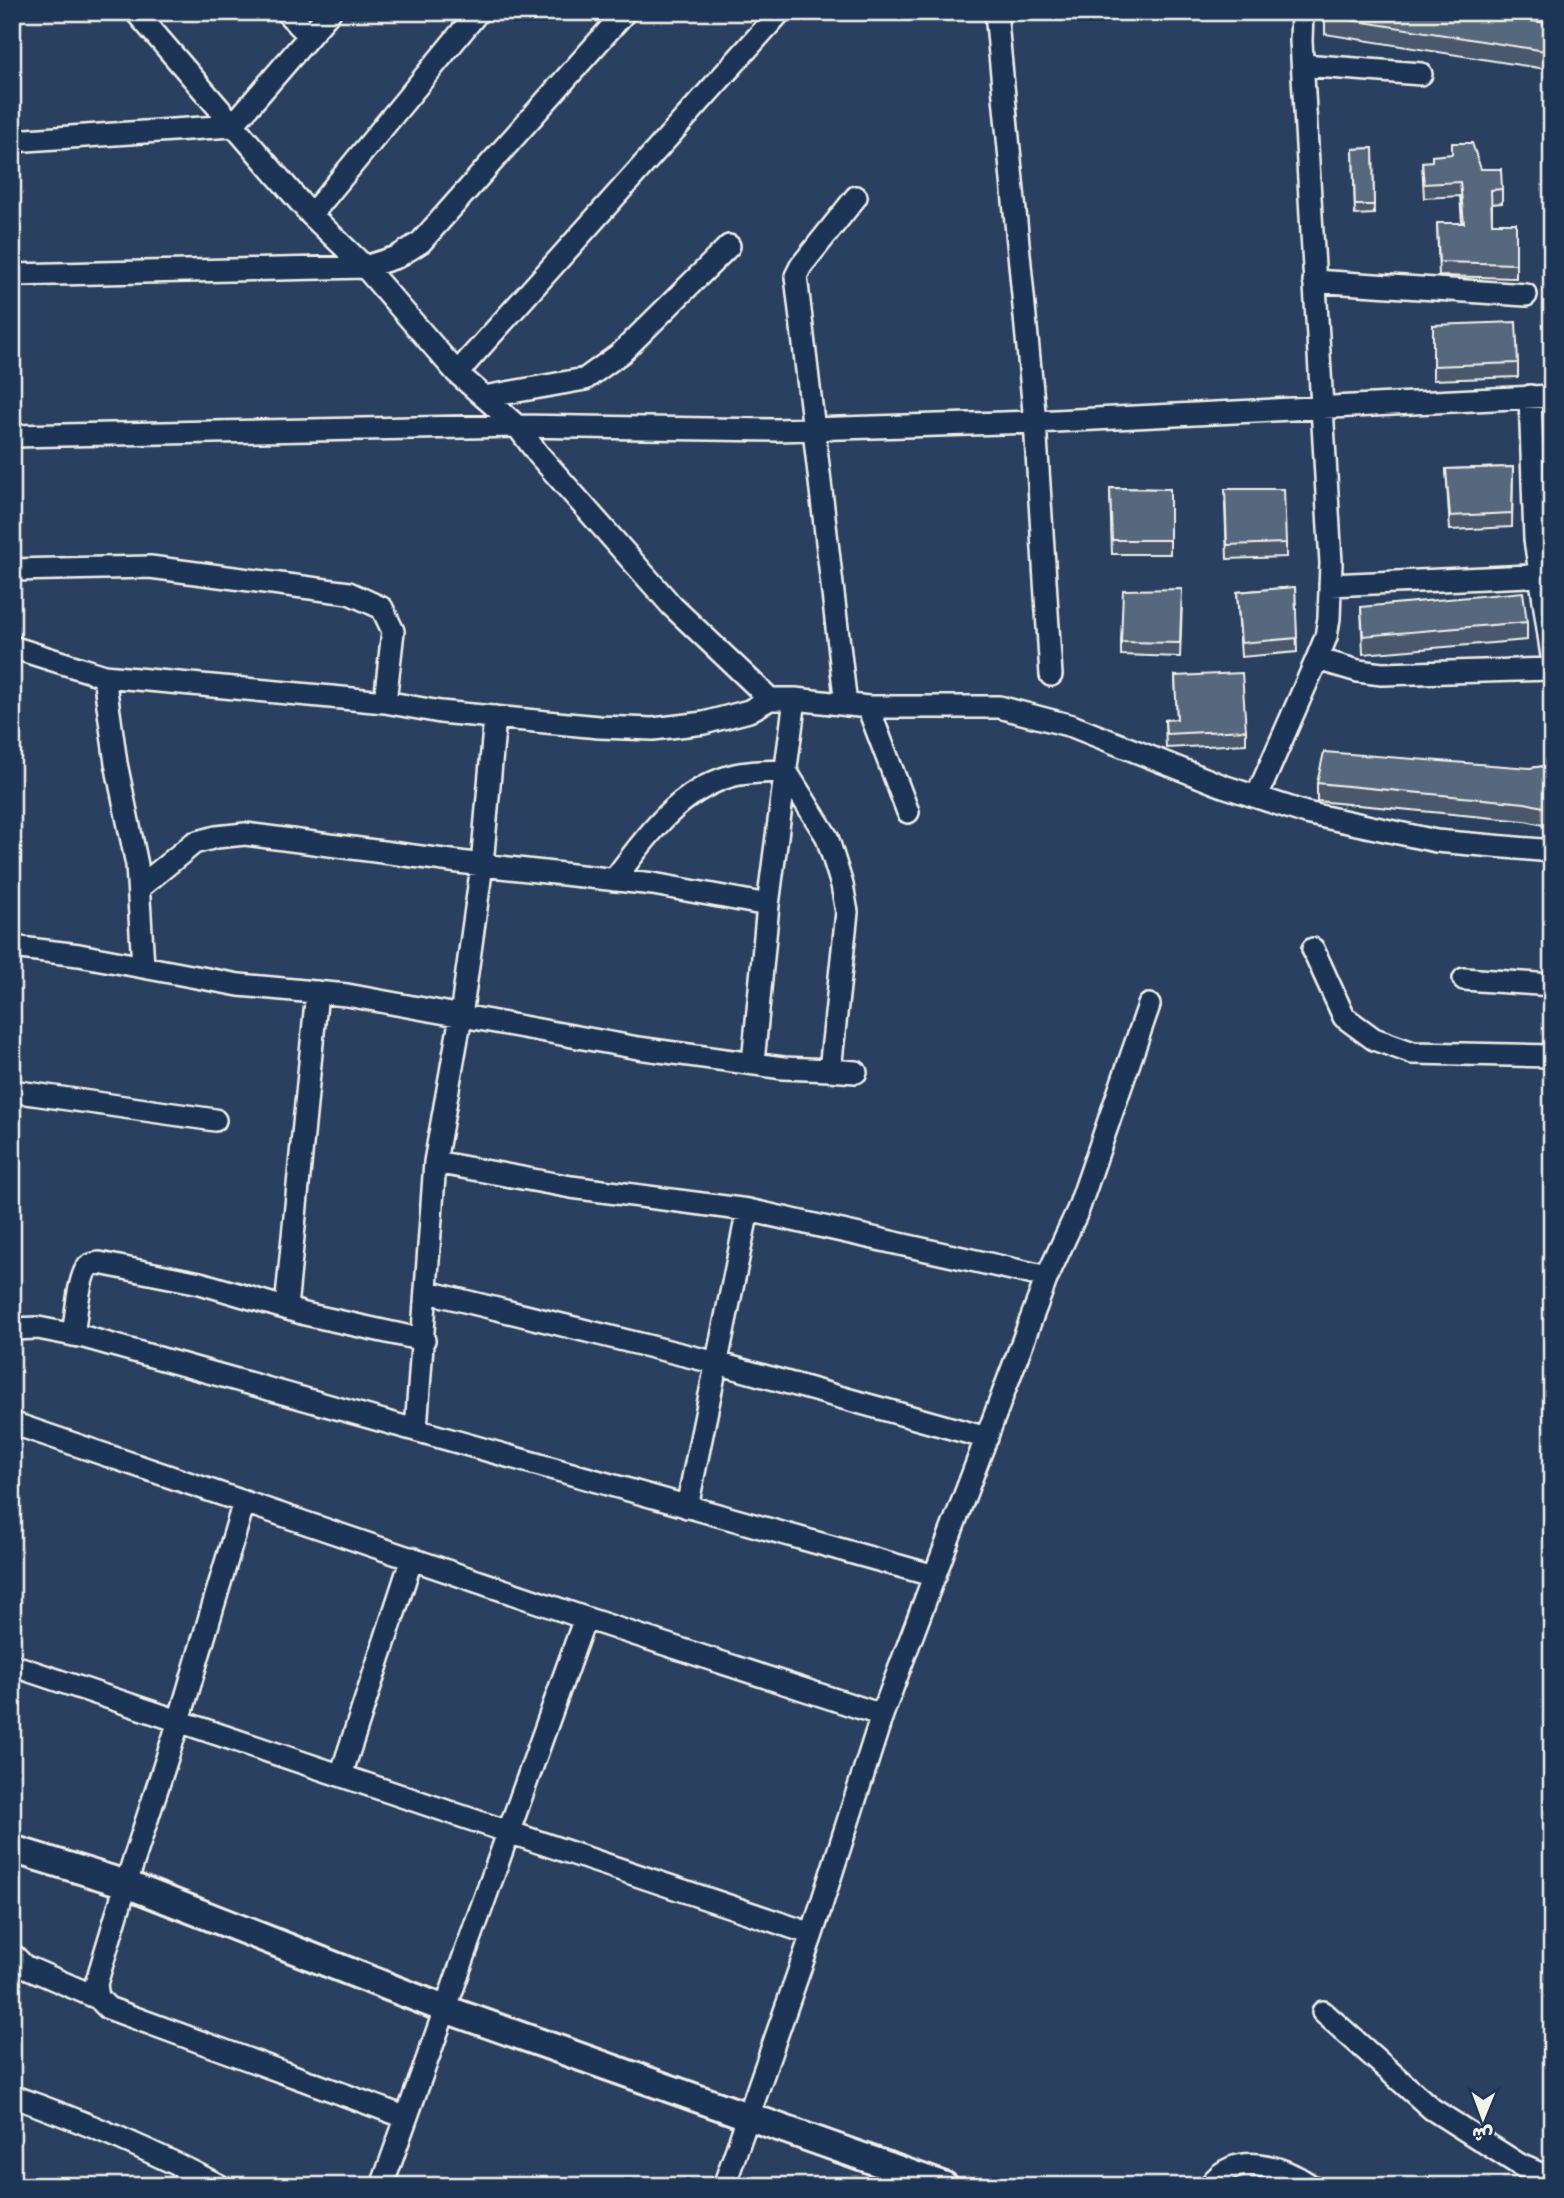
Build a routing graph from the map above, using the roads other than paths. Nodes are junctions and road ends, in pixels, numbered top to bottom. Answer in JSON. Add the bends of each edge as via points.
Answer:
{"nodes":[{"id":1,"x":136,"y":12,"type":"edge"},
{"id":2,"x":286,"y":12,"type":"edge"},
{"id":3,"x":330,"y":12,"type":"edge"},
{"id":4,"x":478,"y":12,"type":"edge"},
{"id":5,"x":625,"y":12,"type":"edge"},
{"id":6,"x":780,"y":12,"type":"edge"},
{"id":7,"x":996,"y":12,"type":"edge"},
{"id":8,"x":1302,"y":12,"type":"edge"},
{"id":9,"x":309,"y":36,"type":"junction"},
{"id":10,"x":1303,"y":65,"type":"junction"},
{"id":11,"x":1421,"y":74,"type":"dead end"},
{"id":12,"x":232,"y":126,"type":"junction"},
{"id":13,"x":12,"y":141,"type":"edge"},
{"id":14,"x":856,"y":197,"type":"dead end"},
{"id":15,"x":311,"y":215,"type":"junction"},
{"id":16,"x":729,"y":246,"type":"dead end"},
{"id":17,"x":365,"y":267,"type":"junction"},
{"id":18,"x":12,"y":275,"type":"edge"},
{"id":19,"x":1314,"y":281,"type":"junction"},
{"id":20,"x":1526,"y":295,"type":"dead end"},
{"id":21,"x":457,"y":373,"type":"junction"},
{"id":22,"x":1552,"y":396,"type":"edge"},
{"id":23,"x":484,"y":397,"type":"junction"},
{"id":24,"x":1530,"y":397,"type":"junction"},
{"id":25,"x":1320,"y":407,"type":"junction"},
{"id":26,"x":1035,"y":422,"type":"junction"},
{"id":27,"x":517,"y":426,"type":"junction"},
{"id":28,"x":815,"y":429,"type":"junction"},
{"id":29,"x":12,"y":436,"type":"edge"},
{"id":30,"x":12,"y":570,"type":"edge"},
{"id":31,"x":1546,"y":575,"type":"edge"},
{"id":32,"x":1330,"y":585,"type":"junction"},
{"id":33,"x":12,"y":647,"type":"edge"},
{"id":34,"x":1552,"y":656,"type":"edge"},
{"id":35,"x":1318,"y":659,"type":"junction"},
{"id":36,"x":1552,"y":669,"type":"edge"},
{"id":37,"x":1051,"y":675,"type":"dead end"},
{"id":38,"x":104,"y":676,"type":"junction"},
{"id":39,"x":770,"y":699,"type":"junction"},
{"id":40,"x":796,"y":699,"type":"junction"},
{"id":41,"x":385,"y":702,"type":"junction"},
{"id":42,"x":846,"y":705,"type":"junction"},
{"id":43,"x":868,"y":707,"type":"junction"},
{"id":44,"x":495,"y":717,"type":"junction"},
{"id":45,"x":786,"y":771,"type":"junction"},
{"id":46,"x":1257,"y":796,"type":"junction"},
{"id":47,"x":908,"y":812,"type":"dead end"},
{"id":48,"x":1552,"y":851,"type":"edge"},
{"id":49,"x":482,"y":865,"type":"junction"},
{"id":50,"x":614,"y":880,"type":"junction"},
{"id":51,"x":140,"y":887,"type":"junction"},
{"id":52,"x":768,"y":905,"type":"junction"},
{"id":53,"x":12,"y":947,"type":"edge"},
{"id":54,"x":1313,"y":949,"type":"dead end"},
{"id":55,"x":143,"y":966,"type":"junction"},
{"id":56,"x":1464,"y":979,"type":"dead end"},
{"id":57,"x":1552,"y":985,"type":"edge"},
{"id":58,"x":317,"y":992,"type":"junction"},
{"id":59,"x":1149,"y":1005,"type":"dead end"},
{"id":60,"x":461,"y":1016,"type":"junction"},
{"id":61,"x":1552,"y":1056,"type":"edge"},
{"id":62,"x":753,"y":1063,"type":"junction"},
{"id":63,"x":830,"y":1070,"type":"junction"},
{"id":64,"x":856,"y":1072,"type":"dead end"},
{"id":65,"x":12,"y":1091,"type":"edge"},
{"id":66,"x":215,"y":1120,"type":"dead end"},
{"id":67,"x":435,"y":1162,"type":"junction"},
{"id":68,"x":748,"y":1210,"type":"junction"},
{"id":69,"x":1047,"y":1278,"type":"junction"},
{"id":70,"x":428,"y":1292,"type":"junction"},
{"id":71,"x":286,"y":1308,"type":"junction"},
{"id":72,"x":12,"y":1329,"type":"edge"},
{"id":73,"x":74,"y":1335,"type":"junction"},
{"id":74,"x":424,"y":1340,"type":"junction"},
{"id":75,"x":717,"y":1363,"type":"junction"},
{"id":76,"x":12,"y":1423,"type":"edge"},
{"id":77,"x":416,"y":1430,"type":"junction"},
{"id":78,"x":987,"y":1438,"type":"junction"},
{"id":79,"x":244,"y":1502,"type":"junction"},
{"id":80,"x":687,"y":1507,"type":"junction"},
{"id":81,"x":412,"y":1558,"type":"junction"},
{"id":82,"x":935,"y":1576,"type":"junction"},
{"id":83,"x":585,"y":1618,"type":"junction"},
{"id":84,"x":12,"y":1665,"type":"edge"},
{"id":85,"x":882,"y":1715,"type":"junction"},
{"id":86,"x":179,"y":1721,"type":"junction"},
{"id":87,"x":341,"y":1775,"type":"junction"},
{"id":88,"x":508,"y":1832,"type":"junction"},
{"id":89,"x":12,"y":1849,"type":"edge"},
{"id":90,"x":126,"y":1884,"type":"junction"},
{"id":91,"x":812,"y":1934,"type":"junction"},
{"id":92,"x":12,"y":1954,"type":"edge"},
{"id":93,"x":98,"y":1998,"type":"junction"},
{"id":94,"x":445,"y":2009,"type":"junction"},
{"id":95,"x":1323,"y":2012,"type":"dead end"},
{"id":96,"x":12,"y":2096,"type":"edge"},
{"id":97,"x":748,"y":2114,"type":"junction"},
{"id":98,"x":405,"y":2117,"type":"junction"},
{"id":99,"x":1552,"y":2179,"type":"edge"},
{"id":100,"x":219,"y":2186,"type":"edge"},
{"id":101,"x":382,"y":2186,"type":"edge"},
{"id":102,"x":724,"y":2186,"type":"edge"},
{"id":103,"x":945,"y":2186,"type":"edge"},
{"id":104,"x":1210,"y":2186,"type":"edge"},
{"id":105,"x":1311,"y":2186,"type":"edge"}],
"edges":[{"from":1,"to":12,"type":"street"},
{"from":2,"to":9,"type":"street"},
{"from":3,"to":9,"type":"street"},
{"from":4,"to":15,"type":"street"},
{"from":5,"to":17,"type":"street","via":[[421,242],[397,257]]},
{"from":6,"to":21,"type":"street"},
{"from":7,"to":26,"type":"street"},
{"from":8,"to":10,"type":"street"},
{"from":9,"to":12,"type":"street"},
{"from":10,"to":11,"type":"street"},
{"from":10,"to":19,"type":"street"},
{"from":12,"to":13,"type":"street"},
{"from":12,"to":15,"type":"street"},
{"from":14,"to":28,"type":"street","via":[[796,276]]},
{"from":15,"to":17,"type":"street"},
{"from":16,"to":23,"type":"street","via":[[621,353],[585,379]]},
{"from":17,"to":18,"type":"street"},
{"from":17,"to":21,"type":"street"},
{"from":19,"to":20,"type":"street"},
{"from":19,"to":25,"type":"street"},
{"from":21,"to":23,"type":"street"},
{"from":22,"to":24,"type":"street"},
{"from":23,"to":27,"type":"street"},
{"from":24,"to":25,"type":"street"},
{"from":24,"to":31,"type":"street","via":[[1535,539]]},
{"from":25,"to":26,"type":"street"},
{"from":25,"to":32,"type":"street"},
{"from":26,"to":28,"type":"street"},
{"from":26,"to":37,"type":"street"},
{"from":27,"to":28,"type":"street"},
{"from":27,"to":29,"type":"street"},
{"from":27,"to":39,"type":"street","via":[[672,606]]},
{"from":28,"to":42,"type":"street"},
{"from":30,"to":41,"type":"street","via":[[150,567],[349,593],[382,608],[394,631]]},
{"from":31,"to":32,"type":"street"},
{"from":31,"to":34,"type":"street"},
{"from":32,"to":35,"type":"street","via":[[1326,637]]},
{"from":33,"to":38,"type":"street"},
{"from":35,"to":36,"type":"street","via":[[1382,674]]},
{"from":35,"to":46,"type":"street"},
{"from":38,"to":41,"type":"street"},
{"from":38,"to":51,"type":"street"},
{"from":39,"to":40,"type":"street"},
{"from":39,"to":44,"type":"street","via":[[749,711],[704,723],[653,729]]},
{"from":40,"to":42,"type":"street"},
{"from":40,"to":45,"type":"street"},
{"from":41,"to":44,"type":"street"},
{"from":42,"to":43,"type":"street"},
{"from":43,"to":46,"type":"street","via":[[999,707],[1072,726]]},
{"from":43,"to":47,"type":"street"},
{"from":44,"to":49,"type":"street"},
{"from":45,"to":50,"type":"street","via":[[732,776],[690,794],[651,831]]},
{"from":45,"to":52,"type":"street"},
{"from":45,"to":63,"type":"street","via":[[827,837],[847,912]]},
{"from":46,"to":48,"type":"street","via":[[1306,813],[1436,841]]},
{"from":49,"to":50,"type":"street"},
{"from":49,"to":51,"type":"street","via":[[245,834],[194,843]]},
{"from":49,"to":60,"type":"street"},
{"from":50,"to":52,"type":"street"},
{"from":51,"to":55,"type":"street"},
{"from":52,"to":62,"type":"street"},
{"from":53,"to":55,"type":"street"},
{"from":54,"to":61,"type":"street","via":[[1345,1017],[1374,1039],[1413,1053]]},
{"from":55,"to":58,"type":"street","via":[[239,985]]},
{"from":56,"to":57,"type":"street"},
{"from":58,"to":60,"type":"street"},
{"from":58,"to":71,"type":"street"},
{"from":59,"to":69,"type":"street","via":[[1078,1210]]},
{"from":60,"to":62,"type":"street"},
{"from":60,"to":67,"type":"street"},
{"from":62,"to":63,"type":"street"},
{"from":63,"to":64,"type":"street"},
{"from":65,"to":66,"type":"street"},
{"from":67,"to":68,"type":"street","via":[[571,1187]]},
{"from":67,"to":70,"type":"street"},
{"from":68,"to":69,"type":"street"},
{"from":68,"to":75,"type":"street"},
{"from":69,"to":78,"type":"street"},
{"from":70,"to":74,"type":"street"},
{"from":70,"to":75,"type":"street"},
{"from":71,"to":73,"type":"street","via":[[200,1283],[99,1263],[86,1269]]},
{"from":71,"to":74,"type":"street"},
{"from":72,"to":73,"type":"street"},
{"from":73,"to":77,"type":"street"},
{"from":74,"to":77,"type":"street"},
{"from":75,"to":78,"type":"street"},
{"from":75,"to":80,"type":"street"},
{"from":76,"to":79,"type":"street"},
{"from":77,"to":80,"type":"street"},
{"from":78,"to":82,"type":"street"},
{"from":79,"to":81,"type":"street"},
{"from":79,"to":86,"type":"street"},
{"from":80,"to":82,"type":"street"},
{"from":81,"to":83,"type":"street"},
{"from":81,"to":87,"type":"street"},
{"from":82,"to":85,"type":"street"},
{"from":83,"to":85,"type":"street"},
{"from":83,"to":88,"type":"street"},
{"from":84,"to":86,"type":"street"},
{"from":85,"to":91,"type":"street"},
{"from":86,"to":87,"type":"street"},
{"from":86,"to":90,"type":"street"},
{"from":87,"to":88,"type":"street"},
{"from":88,"to":91,"type":"street"},
{"from":88,"to":94,"type":"street"},
{"from":89,"to":90,"type":"street"},
{"from":90,"to":93,"type":"street","via":[[96,1984]]},
{"from":90,"to":94,"type":"street"},
{"from":91,"to":97,"type":"street"},
{"from":92,"to":93,"type":"street","via":[[24,1966]]},
{"from":93,"to":98,"type":"street","via":[[108,2007]]},
{"from":94,"to":97,"type":"street"},
{"from":94,"to":98,"type":"street"},
{"from":95,"to":99,"type":"street","via":[[1432,2109],[1520,2165]]},
{"from":96,"to":100,"type":"street"},
{"from":97,"to":102,"type":"street"},
{"from":97,"to":103,"type":"street"},
{"from":98,"to":101,"type":"street"},
{"from":104,"to":105,"type":"street","via":[[1234,2165],[1259,2164],[1292,2173]]}]}
